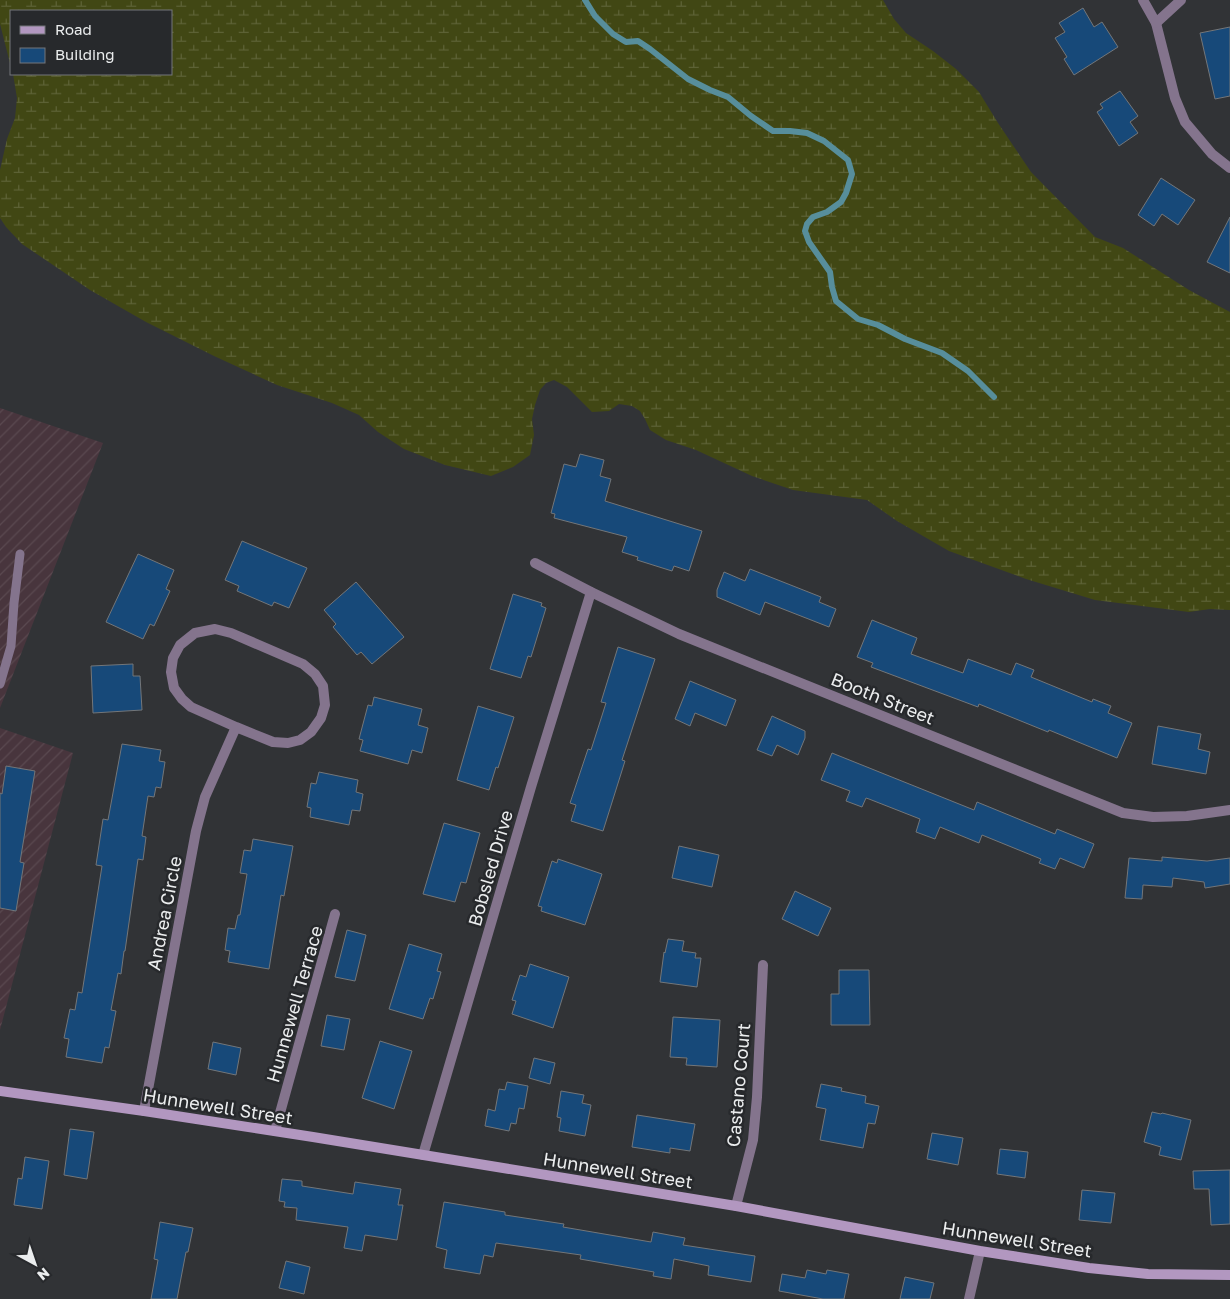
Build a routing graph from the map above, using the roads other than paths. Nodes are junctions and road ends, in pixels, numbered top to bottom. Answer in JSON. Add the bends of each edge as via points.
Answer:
{"nodes":[{"id":1,"x":1143,"y":0,"type":"edge"},
{"id":2,"x":1181,"y":0,"type":"edge"},
{"id":3,"x":1156,"y":23,"type":"junction"},
{"id":4,"x":1230,"y":168,"type":"edge"},
{"id":5,"x":20,"y":554,"type":"dead end"},
{"id":6,"x":535,"y":563,"type":"dead end"},
{"id":7,"x":591,"y":592,"type":"junction"},
{"id":8,"x":0,"y":684,"type":"edge"},
{"id":9,"x":236,"y":727,"type":"junction"},
{"id":10,"x":1230,"y":810,"type":"edge"},
{"id":11,"x":336,"y":914,"type":"dead end"},
{"id":12,"x":763,"y":966,"type":"dead end"},
{"id":13,"x":0,"y":1091,"type":"edge"},
{"id":14,"x":144,"y":1111,"type":"junction"},
{"id":15,"x":275,"y":1131,"type":"junction"},
{"id":16,"x":423,"y":1155,"type":"junction"},
{"id":17,"x":736,"y":1206,"type":"junction"},
{"id":18,"x":980,"y":1251,"type":"junction"},
{"id":19,"x":1230,"y":1275,"type":"edge"},
{"id":20,"x":969,"y":1299,"type":"edge"}],
"edges":[{"from":1,"to":3,"type":"street"},
{"from":2,"to":3,"type":"street"},
{"from":3,"to":4,"type":"street","via":[[1184,122],[1212,154]]},
{"from":5,"to":8,"type":"lane","via":[[11,646]]},
{"from":6,"to":7,"type":"street","name":"Booth Street"},
{"from":7,"to":10,"type":"street","name":"Booth Street","via":[[679,634],[1123,812],[1153,817]]},
{"from":7,"to":16,"type":"street","name":"Bobsled Drive"},
{"from":9,"to":9,"type":"street","via":[[274,742],[300,740],[322,718],[325,705],[322,686],[315,674],[303,664],[231,633],[215,629],[195,633],[180,645],[173,658],[174,688],[191,707]]},
{"from":9,"to":14,"type":"street","name":"Andrea Circle","via":[[205,797],[196,831]]},
{"from":11,"to":15,"type":"street","name":"Hunnewell Terrace"},
{"from":12,"to":17,"type":"street","name":"Castano Court","via":[[753,1140]]},
{"from":13,"to":14,"type":"main road","name":"Hunnewell Street"},
{"from":14,"to":15,"type":"main road","name":"Hunnewell Street"},
{"from":15,"to":16,"type":"main road","name":"Hunnewell Street"},
{"from":16,"to":17,"type":"main road","name":"Hunnewell Street"},
{"from":17,"to":18,"type":"main road","name":"Hunnewell Street"},
{"from":18,"to":19,"type":"main road","name":"Hunnewell Street","via":[[1148,1274]]},
{"from":18,"to":20,"type":"street"}]}
